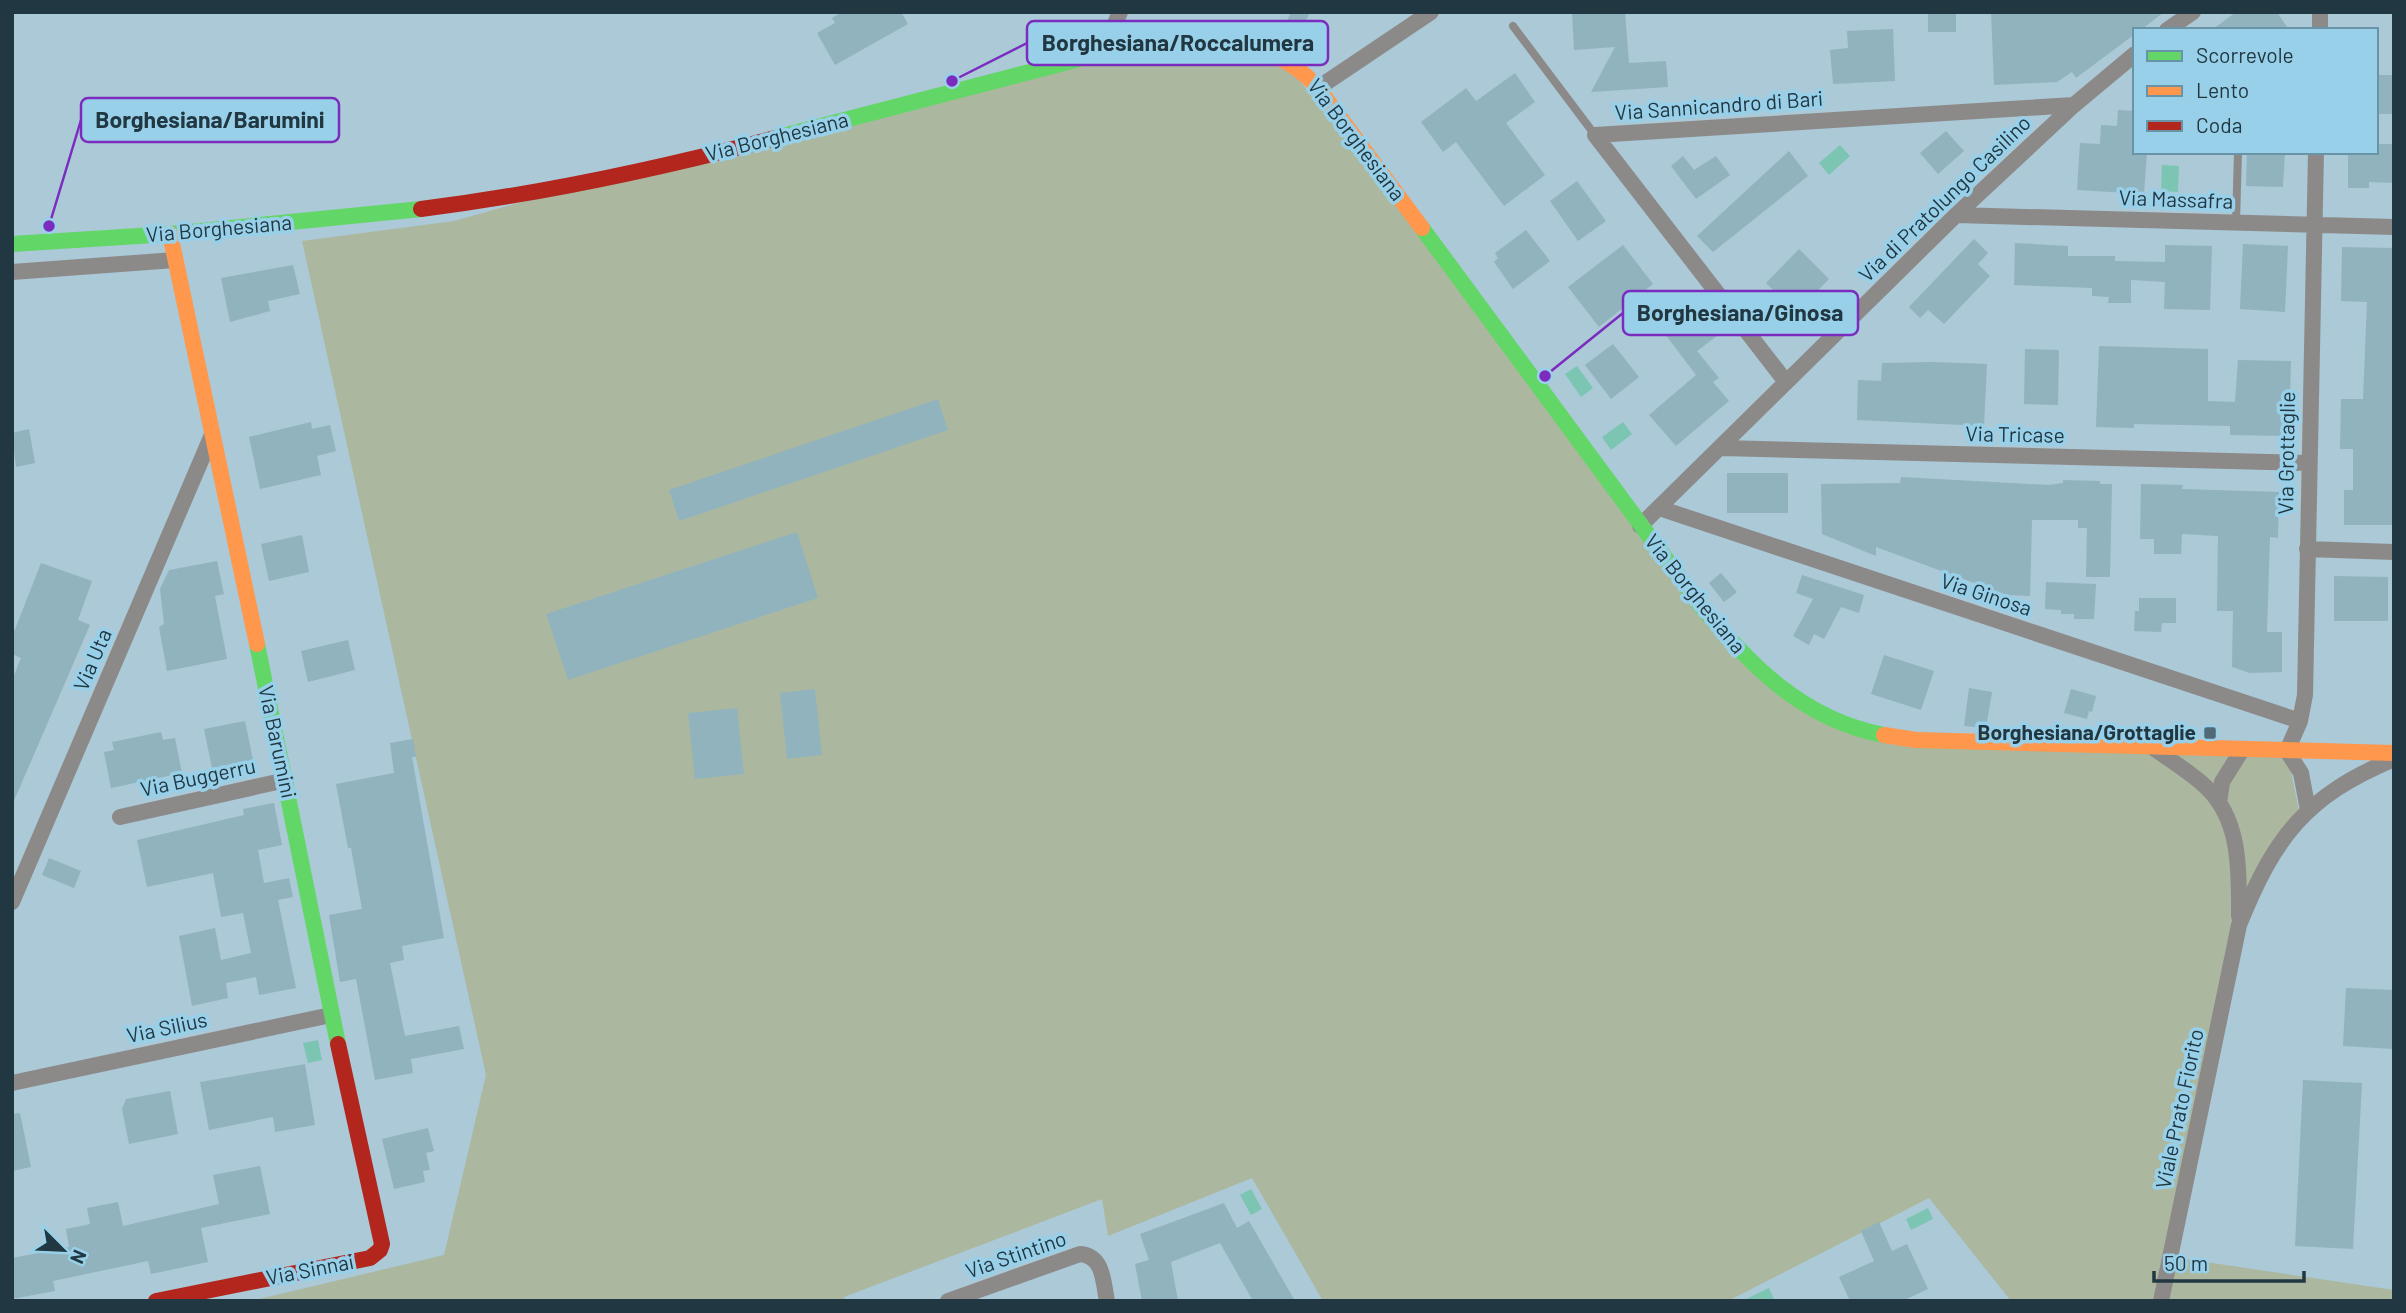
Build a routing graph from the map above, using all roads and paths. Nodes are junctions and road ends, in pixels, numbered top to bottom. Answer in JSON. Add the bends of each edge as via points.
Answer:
{"nodes":[{"id":1,"x":1120,"y":12,"type":"edge"},
{"id":2,"x":1431,"y":12,"type":"edge"},
{"id":3,"x":2193,"y":12,"type":"edge"},
{"id":4,"x":1513,"y":26,"type":"dead end"},
{"id":5,"x":2170,"y":28,"type":"edge"},
{"id":6,"x":1103,"y":52,"type":"junction"},
{"id":7,"x":2133,"y":56,"type":"edge"},
{"id":8,"x":1318,"y":88,"type":"junction"},
{"id":9,"x":2074,"y":105,"type":"junction"},
{"id":10,"x":1595,"y":135,"type":"junction"},
{"id":11,"x":2238,"y":154,"type":"edge"},
{"id":12,"x":2316,"y":154,"type":"edge"},
{"id":13,"x":1956,"y":215,"type":"junction"},
{"id":14,"x":2236,"y":223,"type":"junction"},
{"id":15,"x":2313,"y":225,"type":"junction"},
{"id":16,"x":2394,"y":227,"type":"edge"},
{"id":17,"x":170,"y":234,"type":"junction"},
{"id":18,"x":12,"y":244,"type":"edge"},
{"id":19,"x":175,"y":260,"type":"junction"},
{"id":20,"x":12,"y":272,"type":"edge"},
{"id":21,"x":1786,"y":382,"type":"junction"},
{"id":22,"x":212,"y":435,"type":"junction"},
{"id":23,"x":1721,"y":448,"type":"junction"},
{"id":24,"x":2308,"y":463,"type":"junction"},
{"id":25,"x":1660,"y":508,"type":"junction"},
{"id":26,"x":1640,"y":526,"type":"junction"},
{"id":27,"x":2307,"y":549,"type":"junction"},
{"id":28,"x":2394,"y":552,"type":"edge"},
{"id":29,"x":2300,"y":722,"type":"junction"},
{"id":30,"x":2152,"y":747,"type":"junction"},
{"id":31,"x":2242,"y":750,"type":"junction"},
{"id":32,"x":2287,"y":751,"type":"junction"},
{"id":33,"x":2394,"y":756,"type":"edge"},
{"id":34,"x":286,"y":780,"type":"junction"},
{"id":35,"x":2219,"y":803,"type":"junction"},
{"id":36,"x":2308,"y":810,"type":"junction"},
{"id":37,"x":120,"y":817,"type":"dead end"},
{"id":38,"x":12,"y":902,"type":"edge"},
{"id":39,"x":2239,"y":925,"type":"junction"},
{"id":40,"x":331,"y":1015,"type":"junction"},
{"id":41,"x":12,"y":1083,"type":"edge"},
{"id":42,"x":380,"y":1250,"type":"joint"},
{"id":43,"x":156,"y":1301,"type":"edge"},
{"id":44,"x":948,"y":1301,"type":"edge"},
{"id":45,"x":1107,"y":1301,"type":"edge"},
{"id":46,"x":2161,"y":1301,"type":"edge"}],
"edges":[{"from":1,"to":6,"type":"street"},
{"from":2,"to":8,"type":"street"},
{"from":3,"to":5,"type":"street"},
{"from":4,"to":10,"type":"lane"},
{"from":6,"to":8,"type":"street","name":"Via Borghesiana","via":[[1182,45],[1252,49],[1291,63]]},
{"from":6,"to":17,"type":"street","name":"Via Borghesiana","via":[[769,140],[559,188],[425,210]]},
{"from":7,"to":9,"type":"street","name":"Via di Pratolungo Casilino"},
{"from":8,"to":26,"type":"street","name":"Via Borghesiana"},
{"from":9,"to":10,"type":"street","name":"Via Sannicandro di Bari"},
{"from":9,"to":13,"type":"street","name":"Via di Pratolungo Casilino"},
{"from":10,"to":21,"type":"street","name":"Via Sannicandro di Bari"},
{"from":11,"to":14,"type":"lane"},
{"from":12,"to":15,"type":"street","name":"Via Grottaglie"},
{"from":13,"to":14,"type":"street","name":"Via Massafra"},
{"from":13,"to":21,"type":"street","name":"Via di Pratolungo Casilino"},
{"from":14,"to":15,"type":"street","name":"Via Massafra"},
{"from":15,"to":16,"type":"street","name":"Via Massafra"},
{"from":15,"to":24,"type":"street","name":"Via Grottaglie"},
{"from":17,"to":18,"type":"street","name":"Via Borghesiana"},
{"from":17,"to":19,"type":"street","name":"Via Barumini"},
{"from":19,"to":20,"type":"street"},
{"from":19,"to":22,"type":"street","name":"Via Barumini"},
{"from":21,"to":23,"type":"street","name":"Via di Pratolungo Casilino"},
{"from":22,"to":34,"type":"street","name":"Via Barumini"},
{"from":22,"to":38,"type":"street","name":"Via Uta"},
{"from":23,"to":24,"type":"street","name":"Via Tricase"},
{"from":23,"to":25,"type":"street","name":"Via di Pratolungo Casilino"},
{"from":24,"to":27,"type":"street","name":"Via Grottaglie"},
{"from":25,"to":26,"type":"street","name":"Via di Pratolungo Casilino"},
{"from":25,"to":29,"type":"street","name":"Via Ginosa"},
{"from":26,"to":30,"type":"street","name":"Via Borghesiana","via":[[1743,654],[1788,696],[1824,717],[1872,733],[1916,740]]},
{"from":27,"to":28,"type":"street"},
{"from":27,"to":29,"type":"street","name":"Via Grottaglie","via":[[2305,695]]},
{"from":29,"to":32,"type":"street","name":"Via Grottaglie"},
{"from":30,"to":31,"type":"street","name":"Via Borghesiana"},
{"from":30,"to":35,"type":"street","name":"Viale Prato Fiorito","via":[[2199,781]]},
{"from":31,"to":32,"type":"street","name":"Via Borghesiana"},
{"from":31,"to":35,"type":"street","via":[[2222,782]]},
{"from":32,"to":33,"type":"street","name":"Via Borghesiana"},
{"from":32,"to":36,"type":"street","via":[[2301,773]]},
{"from":33,"to":36,"type":"street","name":"Viale Prato Fiorito"},
{"from":34,"to":37,"type":"street","name":"Via Buggerru"},
{"from":34,"to":40,"type":"street","name":"Via Barumini"},
{"from":35,"to":39,"type":"street","name":"Viale Prato Fiorito","via":[[2237,850]]},
{"from":36,"to":39,"type":"street","name":"Viale Prato Fiorito","via":[[2270,857]]},
{"from":39,"to":46,"type":"street","name":"Viale Prato Fiorito"},
{"from":40,"to":41,"type":"street","name":"Via Silius"},
{"from":40,"to":42,"type":"street","name":"Via Barumini"},
{"from":42,"to":43,"type":"street","name":"Via Sinnai","via":[[370,1258]]},
{"from":44,"to":45,"type":"street","name":"Via Stintino","via":[[1080,1254],[1098,1263]]}]}
